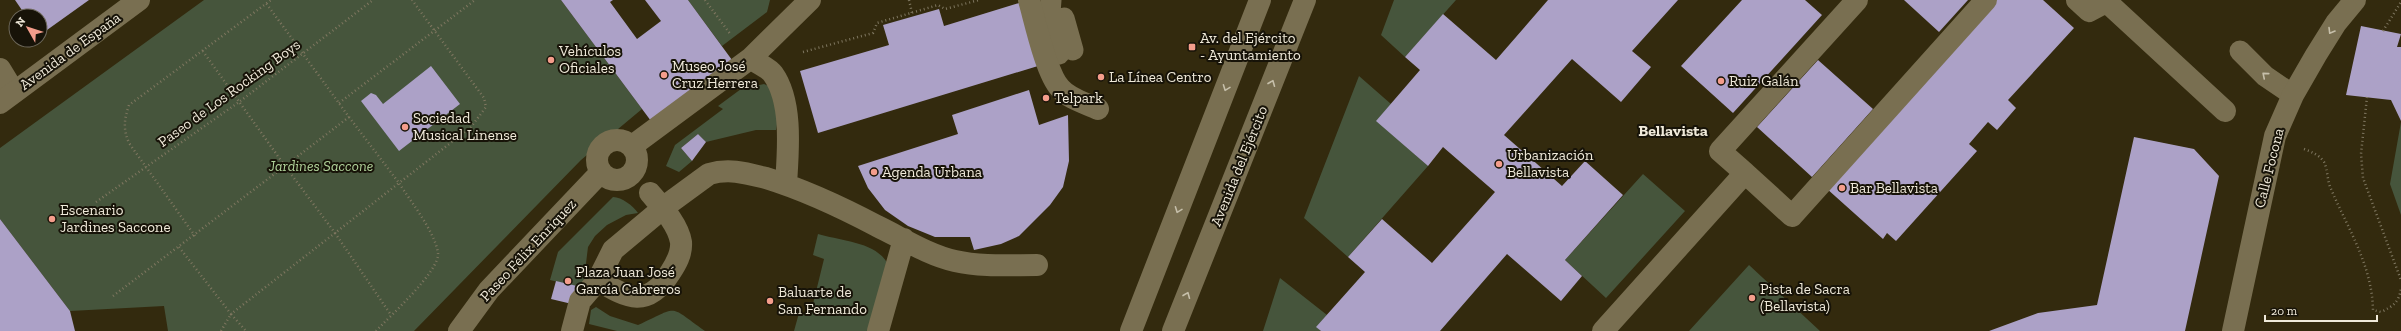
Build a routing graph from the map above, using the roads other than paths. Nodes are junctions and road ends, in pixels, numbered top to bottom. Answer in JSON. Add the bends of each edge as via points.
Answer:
{"nodes":[{"id":1,"x":140,"y":0,"type":"edge"},
{"id":2,"x":810,"y":0,"type":"edge"},
{"id":3,"x":1029,"y":0,"type":"edge"},
{"id":4,"x":1051,"y":0,"type":"edge"},
{"id":5,"x":1063,"y":0,"type":"edge"},
{"id":6,"x":1260,"y":0,"type":"edge"},
{"id":7,"x":1305,"y":0,"type":"edge"},
{"id":8,"x":1857,"y":0,"type":"edge"},
{"id":9,"x":1986,"y":0,"type":"edge"},
{"id":10,"x":2077,"y":0,"type":"edge"},
{"id":11,"x":2355,"y":0,"type":"edge"},
{"id":12,"x":2240,"y":51,"type":"dead end"},
{"id":13,"x":754,"y":61,"type":"junction"},
{"id":14,"x":0,"y":69,"type":"edge"},
{"id":15,"x":2293,"y":95,"type":"junction"},
{"id":16,"x":7,"y":98,"type":"edge"},
{"id":17,"x":1098,"y":108,"type":"dead end"},
{"id":18,"x":2225,"y":110,"type":"dead end"},
{"id":19,"x":1745,"y":173,"type":"junction"},
{"id":20,"x":786,"y":184,"type":"junction"},
{"id":21,"x":656,"y":200,"type":"junction"},
{"id":22,"x":904,"y":239,"type":"junction"},
{"id":23,"x":1037,"y":265,"type":"dead end"},
{"id":24,"x":598,"y":280,"type":"junction"},
{"id":25,"x":459,"y":331,"type":"edge"},
{"id":26,"x":572,"y":331,"type":"edge"},
{"id":27,"x":878,"y":331,"type":"edge"},
{"id":28,"x":1131,"y":331,"type":"edge"},
{"id":29,"x":1173,"y":331,"type":"edge"},
{"id":30,"x":1603,"y":331,"type":"edge"},
{"id":31,"x":2233,"y":331,"type":"edge"}],
"edges":[{"from":1,"to":16,"type":"street","name":"Avenida de España"},
{"from":2,"to":13,"type":"street","name":"Paseo Félix Enriquez"},
{"from":3,"to":17,"type":"street","via":[[1048,62],[1059,88],[1072,98]]},
{"from":4,"to":5,"type":"lane","via":[[1050,13],[1066,52]]},
{"from":6,"to":28,"type":"street","one_way":true},
{"from":29,"to":7,"type":"street","name":"Avenida del Ejército","one_way":true},
{"from":8,"to":19,"type":"street","via":[[1720,151]]},
{"from":9,"to":19,"type":"street","via":[[1792,216]]},
{"from":10,"to":18,"type":"street","via":[[2089,11],[2104,3],[2110,5]]},
{"from":11,"to":15,"type":"street","name":"Calle Focona","one_way":true,"via":[[2336,23]]},
{"from":15,"to":12,"type":"lane","one_way":true,"via":[[2265,76]]},
{"from":13,"to":20,"type":"street","via":[[772,73],[784,102],[788,129]]},
{"from":13,"to":25,"type":"street","name":"Paseo Félix Enriquez","via":[[632,146],[622,141],[605,145],[597,161],[601,172],[489,290]]},
{"from":14,"to":16,"type":"street"},
{"from":15,"to":31,"type":"street","name":"Calle Focona","via":[[2275,136]]},
{"from":19,"to":30,"type":"street"},
{"from":20,"to":21,"type":"street","via":[[736,171],[717,171]]},
{"from":20,"to":22,"type":"street","via":[[837,205]]},
{"from":21,"to":24,"type":"street","via":[[613,250]]},
{"from":21,"to":24,"type":"street","via":[[677,232],[680,242],[680,254],[676,264],[663,284],[654,293],[642,298],[629,297]]},
{"from":22,"to":23,"type":"street","via":[[954,261]]},
{"from":22,"to":27,"type":"street"},
{"from":24,"to":26,"type":"street","via":[[580,301]]}]}
